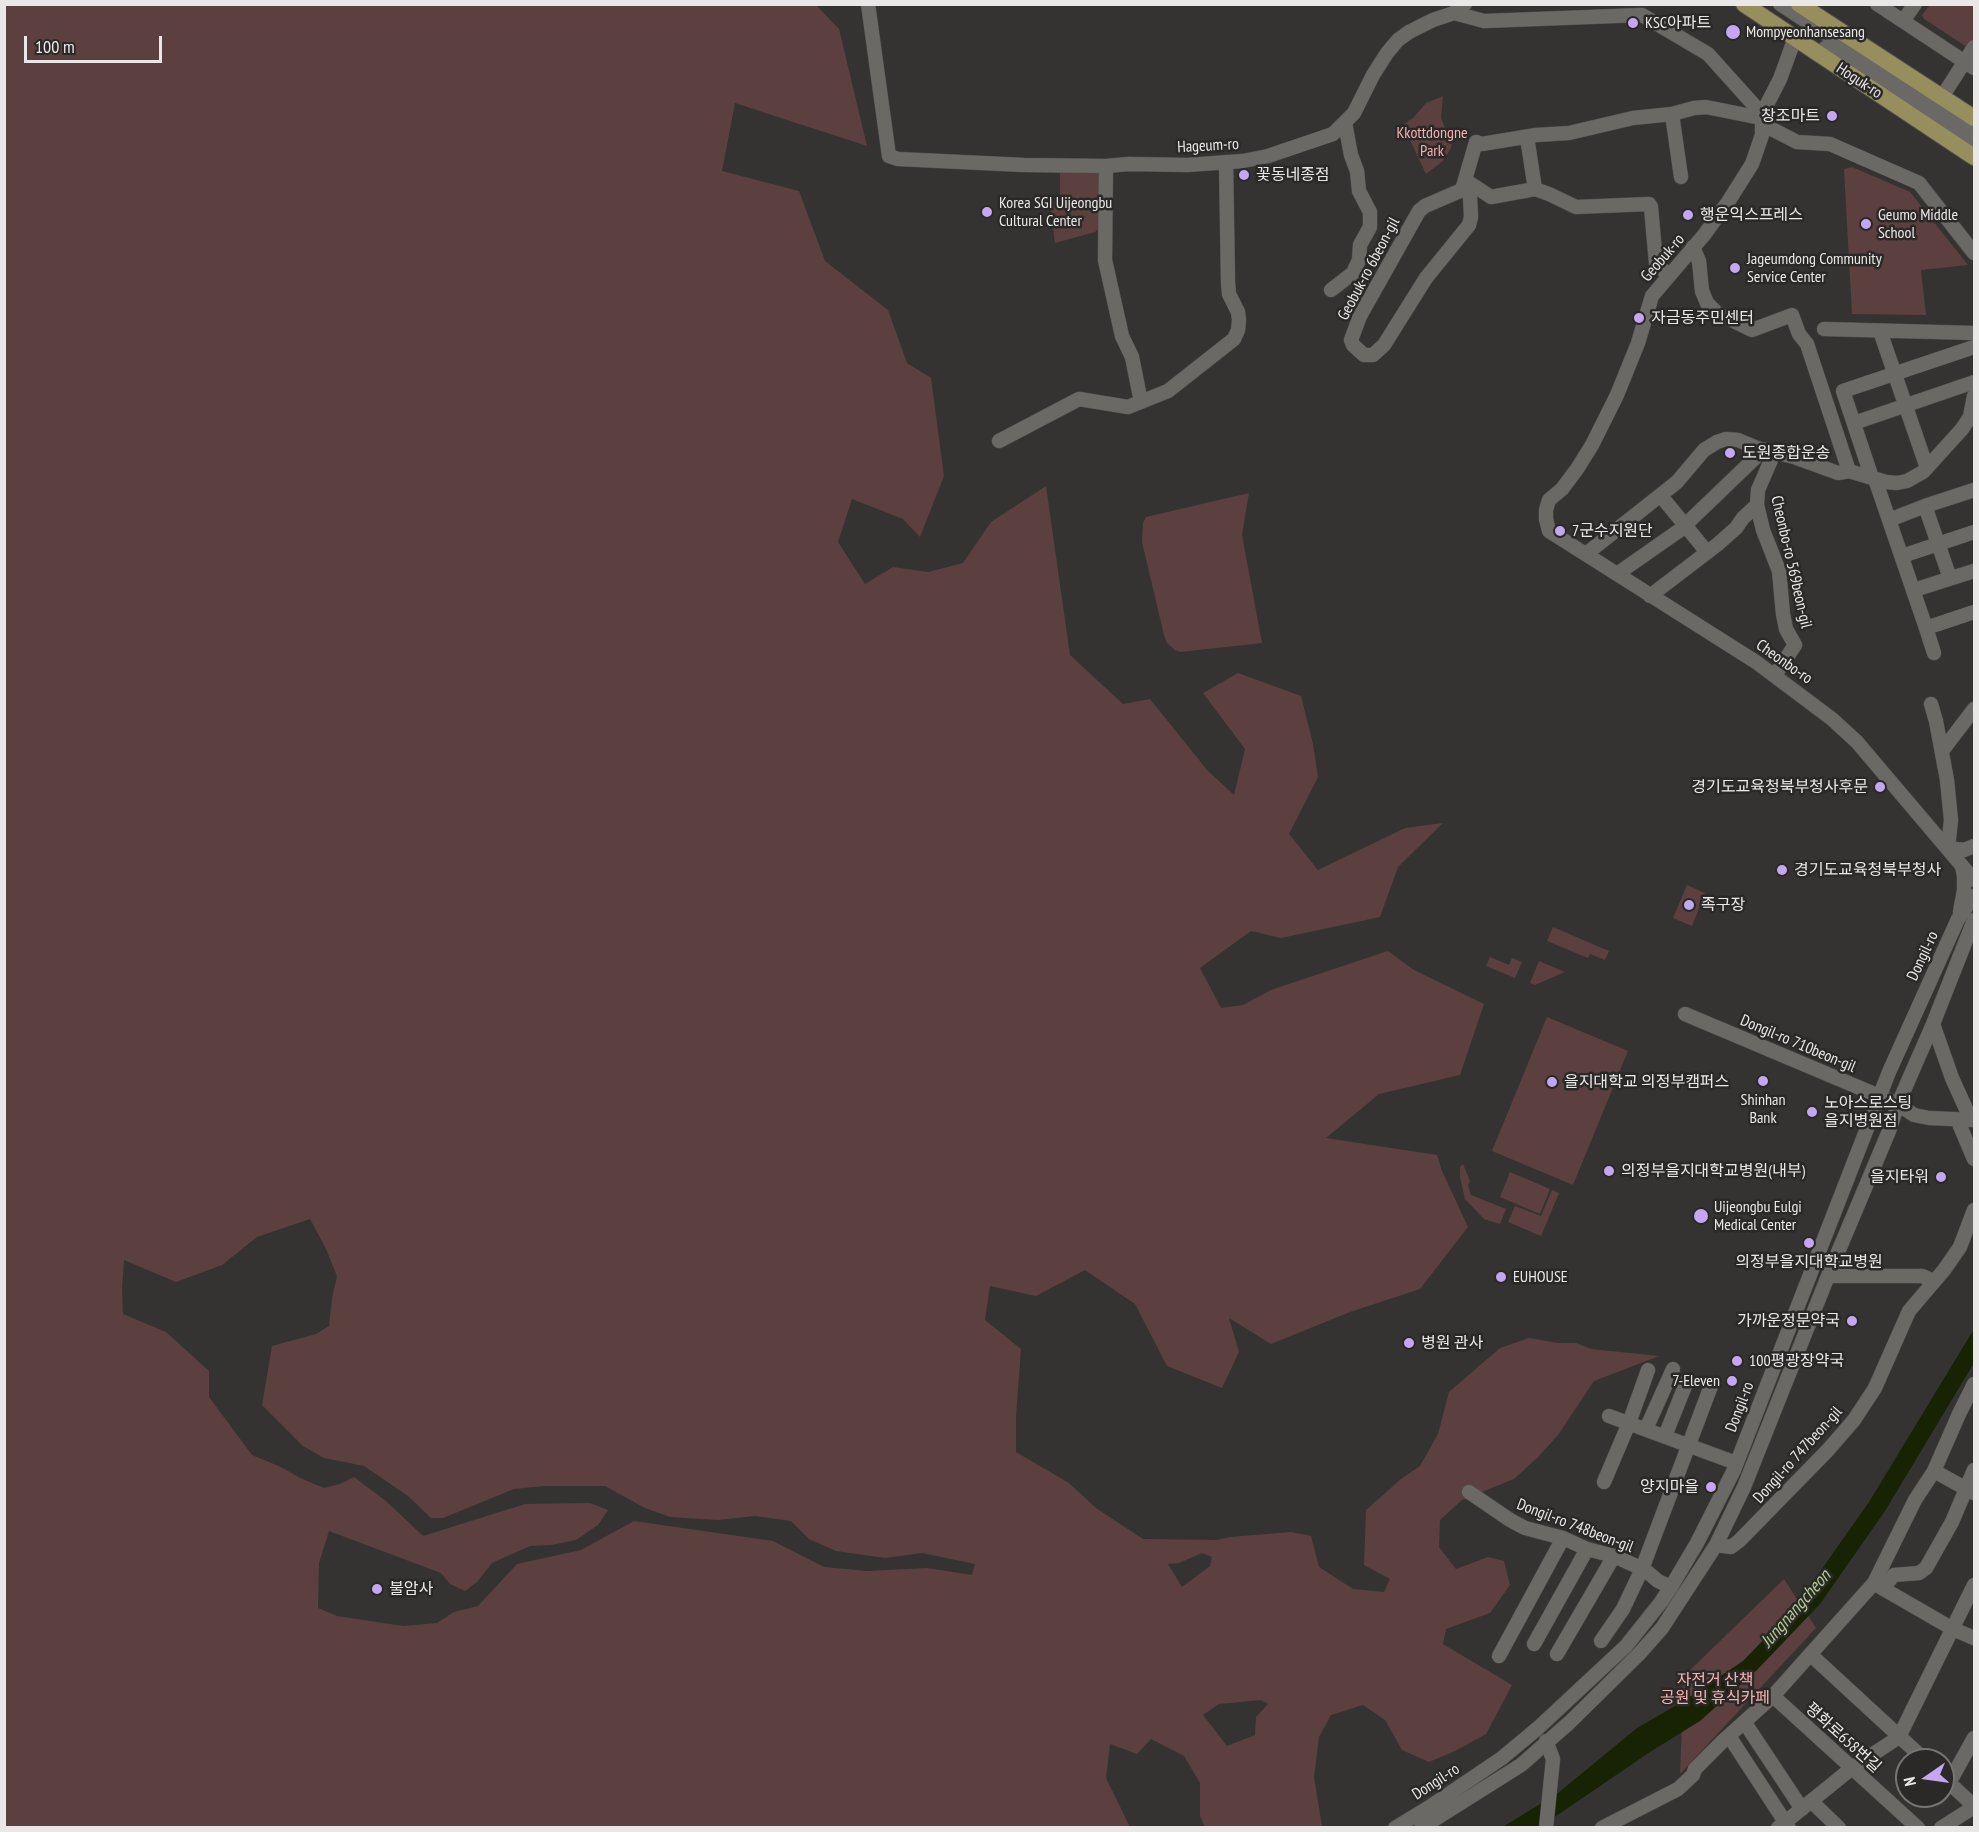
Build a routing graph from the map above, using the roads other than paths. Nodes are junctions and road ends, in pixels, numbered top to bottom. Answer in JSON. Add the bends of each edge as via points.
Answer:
{"nodes":[{"id":1,"x":868,"y":4,"type":"edge"},
{"id":2,"x":1465,"y":4,"type":"edge"},
{"id":3,"x":1744,"y":4,"type":"edge"},
{"id":4,"x":1758,"y":4,"type":"edge"},
{"id":5,"x":1780,"y":4,"type":"edge"},
{"id":6,"x":1799,"y":4,"type":"edge"},
{"id":7,"x":1877,"y":4,"type":"edge"},
{"id":8,"x":1915,"y":4,"type":"edge"},
{"id":9,"x":1632,"y":10,"type":"edge"},
{"id":10,"x":1454,"y":13,"type":"junction"},
{"id":11,"x":1903,"y":21,"type":"junction"},
{"id":12,"x":1798,"y":41,"type":"junction"},
{"id":13,"x":1974,"y":47,"type":"edge"},
{"id":14,"x":1970,"y":65,"type":"edge"},
{"id":15,"x":1942,"y":97,"type":"junction"},
{"id":16,"x":1672,"y":114,"type":"junction"},
{"id":17,"x":1974,"y":118,"type":"edge"},
{"id":18,"x":1762,"y":119,"type":"junction"},
{"id":19,"x":1344,"y":123,"type":"junction"},
{"id":20,"x":1974,"y":132,"type":"edge"},
{"id":21,"x":1527,"y":137,"type":"junction"},
{"id":22,"x":1974,"y":146,"type":"edge"},
{"id":23,"x":1974,"y":157,"type":"edge"},
{"id":24,"x":1226,"y":162,"type":"junction"},
{"id":25,"x":1106,"y":166,"type":"junction"},
{"id":26,"x":1681,"y":177,"type":"dead end"},
{"id":27,"x":1463,"y":185,"type":"junction"},
{"id":28,"x":1535,"y":189,"type":"junction"},
{"id":29,"x":1694,"y":247,"type":"junction"},
{"id":30,"x":1974,"y":253,"type":"edge"},
{"id":31,"x":1668,"y":275,"type":"junction"},
{"id":32,"x":1331,"y":290,"type":"dead end"},
{"id":33,"x":1824,"y":329,"type":"dead end"},
{"id":34,"x":1880,"y":331,"type":"junction"},
{"id":35,"x":1974,"y":333,"type":"edge"},
{"id":36,"x":1974,"y":347,"type":"edge"},
{"id":37,"x":1895,"y":374,"type":"junction"},
{"id":38,"x":1974,"y":382,"type":"edge"},
{"id":39,"x":1974,"y":396,"type":"edge"},
{"id":40,"x":1141,"y":402,"type":"junction"},
{"id":41,"x":1906,"y":405,"type":"junction"},
{"id":42,"x":1854,"y":423,"type":"junction"},
{"id":43,"x":1968,"y":430,"type":"edge"},
{"id":44,"x":999,"y":441,"type":"dead end"},
{"id":45,"x":1760,"y":449,"type":"junction"},
{"id":46,"x":1774,"y":453,"type":"junction"},
{"id":47,"x":1927,"y":468,"type":"junction"},
{"id":48,"x":1849,"y":471,"type":"junction"},
{"id":49,"x":1874,"y":478,"type":"junction"},
{"id":50,"x":1974,"y":490,"type":"edge"},
{"id":51,"x":1661,"y":496,"type":"junction"},
{"id":52,"x":1757,"y":505,"type":"junction"},
{"id":53,"x":1925,"y":506,"type":"junction"},
{"id":54,"x":1889,"y":520,"type":"junction"},
{"id":55,"x":1685,"y":524,"type":"junction"},
{"id":56,"x":1549,"y":531,"type":"joint"},
{"id":57,"x":1974,"y":532,"type":"edge"},
{"id":58,"x":1938,"y":543,"type":"junction"},
{"id":59,"x":1707,"y":552,"type":"junction"},
{"id":60,"x":1586,"y":554,"type":"junction"},
{"id":61,"x":1902,"y":556,"type":"junction"},
{"id":62,"x":1974,"y":571,"type":"edge"},
{"id":63,"x":1617,"y":574,"type":"junction"},
{"id":64,"x":1950,"y":578,"type":"junction"},
{"id":65,"x":1914,"y":590,"type":"junction"},
{"id":66,"x":1650,"y":596,"type":"junction"},
{"id":67,"x":1974,"y":612,"type":"edge"},
{"id":68,"x":1926,"y":628,"type":"junction"},
{"id":69,"x":1934,"y":653,"type":"dead end"},
{"id":70,"x":1775,"y":675,"type":"junction"},
{"id":71,"x":1931,"y":704,"type":"dead end"},
{"id":72,"x":1974,"y":709,"type":"edge"},
{"id":73,"x":1942,"y":751,"type":"junction"},
{"id":74,"x":1974,"y":846,"type":"edge"},
{"id":75,"x":1948,"y":848,"type":"junction"},
{"id":76,"x":1968,"y":867,"type":"edge"},
{"id":77,"x":1974,"y":882,"type":"edge"},
{"id":78,"x":1974,"y":896,"type":"edge"},
{"id":79,"x":1958,"y":919,"type":"junction"},
{"id":80,"x":1974,"y":920,"type":"edge"},
{"id":81,"x":1974,"y":937,"type":"edge"},
{"id":82,"x":1953,"y":974,"type":"junction"},
{"id":83,"x":1685,"y":1014,"type":"dead end"},
{"id":84,"x":1933,"y":1024,"type":"junction"},
{"id":85,"x":1879,"y":1096,"type":"junction"},
{"id":86,"x":1898,"y":1104,"type":"junction"},
{"id":87,"x":1968,"y":1120,"type":"edge"},
{"id":88,"x":1974,"y":1159,"type":"edge"},
{"id":89,"x":1974,"y":1210,"type":"edge"},
{"id":90,"x":1828,"y":1276,"type":"junction"},
{"id":91,"x":1934,"y":1281,"type":"junction"},
{"id":92,"x":1673,"y":1369,"type":"dead end"},
{"id":93,"x":1648,"y":1370,"type":"dead end"},
{"id":94,"x":1687,"y":1381,"type":"dead end"},
{"id":95,"x":1974,"y":1384,"type":"edge"},
{"id":96,"x":1711,"y":1386,"type":"dead end"},
{"id":97,"x":1610,"y":1416,"type":"dead end"},
{"id":98,"x":1629,"y":1423,"type":"junction"},
{"id":99,"x":1646,"y":1429,"type":"junction"},
{"id":100,"x":1665,"y":1436,"type":"junction"},
{"id":101,"x":1689,"y":1444,"type":"junction"},
{"id":102,"x":1736,"y":1462,"type":"junction"},
{"id":103,"x":1974,"y":1470,"type":"edge"},
{"id":104,"x":1934,"y":1471,"type":"junction"},
{"id":105,"x":1604,"y":1482,"type":"dead end"},
{"id":106,"x":1970,"y":1491,"type":"edge"},
{"id":107,"x":1469,"y":1492,"type":"dead end"},
{"id":108,"x":1563,"y":1538,"type":"junction"},
{"id":109,"x":1716,"y":1545,"type":"junction"},
{"id":110,"x":1587,"y":1549,"type":"junction"},
{"id":111,"x":1614,"y":1556,"type":"junction"},
{"id":112,"x":1642,"y":1569,"type":"junction"},
{"id":113,"x":1878,"y":1585,"type":"junction"},
{"id":114,"x":1974,"y":1585,"type":"edge"},
{"id":115,"x":1671,"y":1587,"type":"junction"},
{"id":116,"x":1953,"y":1629,"type":"junction"},
{"id":117,"x":1974,"y":1638,"type":"edge"},
{"id":118,"x":1601,"y":1641,"type":"dead end"},
{"id":119,"x":1534,"y":1644,"type":"dead end"},
{"id":120,"x":1557,"y":1654,"type":"dead end"},
{"id":121,"x":1811,"y":1655,"type":"junction"},
{"id":122,"x":1499,"y":1656,"type":"dead end"},
{"id":123,"x":1773,"y":1696,"type":"junction"},
{"id":124,"x":1745,"y":1723,"type":"junction"},
{"id":125,"x":1729,"y":1736,"type":"junction"},
{"id":126,"x":1899,"y":1737,"type":"junction"},
{"id":127,"x":1974,"y":1738,"type":"edge"},
{"id":128,"x":1546,"y":1742,"type":"junction"},
{"id":129,"x":1911,"y":1748,"type":"edge"},
{"id":130,"x":1955,"y":1766,"type":"edge"},
{"id":131,"x":1852,"y":1768,"type":"junction"},
{"id":132,"x":1955,"y":1789,"type":"edge"},
{"id":133,"x":1806,"y":1805,"type":"junction"},
{"id":134,"x":1974,"y":1807,"type":"edge"},
{"id":135,"x":1784,"y":1826,"type":"edge"},
{"id":136,"x":1395,"y":1827,"type":"edge"},
{"id":137,"x":1420,"y":1827,"type":"edge"},
{"id":138,"x":1546,"y":1827,"type":"edge"},
{"id":139,"x":1602,"y":1827,"type":"edge"},
{"id":140,"x":1839,"y":1827,"type":"edge"},
{"id":141,"x":1918,"y":1827,"type":"edge"},
{"id":142,"x":1941,"y":1827,"type":"edge"}],
"edges":[{"from":1,"to":25,"type":"street","name":"Hageum-ro","via":[[889,156]]},
{"from":2,"to":10,"type":"street","name":"Hageum-ro"},
{"from":3,"to":12,"type":"main road","name":"Hoguk-ro"},
{"from":4,"to":22,"type":"street","name":"Hoguk-ro"},
{"from":5,"to":20,"type":"street","name":"Hoguk-ro"},
{"from":6,"to":15,"type":"main road","name":"Hoguk-ro"},
{"from":7,"to":11,"type":"street"},
{"from":8,"to":11,"type":"street"},
{"from":9,"to":10,"type":"street","via":[[1484,21]]},
{"from":9,"to":18,"type":"street","via":[[1708,54]]},
{"from":10,"to":19,"type":"street","name":"Hageum-ro","via":[[1398,40]]},
{"from":11,"to":14,"type":"street"},
{"from":12,"to":18,"type":"street","name":"Geobuk-ro","via":[[1792,46]]},
{"from":12,"to":23,"type":"main road","name":"Hoguk-ro"},
{"from":13,"to":14,"type":"street"},
{"from":14,"to":15,"type":"street"},
{"from":15,"to":17,"type":"main road","name":"Hoguk-ro"},
{"from":16,"to":18,"type":"street","via":[[1706,107]]},
{"from":16,"to":21,"type":"street"},
{"from":16,"to":26,"type":"street"},
{"from":18,"to":29,"type":"street","name":"Geobuk-ro","via":[[1762,135],[1752,164]]},
{"from":18,"to":30,"type":"street","via":[[1797,142],[1830,144],[1919,183]]},
{"from":19,"to":24,"type":"street","name":"Hageum-ro","via":[[1333,135],[1268,156]]},
{"from":19,"to":32,"type":"street","via":[[1359,191],[1370,212],[1370,227],[1360,245],[1353,273]]},
{"from":21,"to":27,"type":"street","via":[[1476,142]]},
{"from":21,"to":28,"type":"street"},
{"from":24,"to":25,"type":"street","name":"Hageum-ro"},
{"from":24,"to":40,"type":"street","via":[[1228,282],[1238,312],[1238,330],[1234,339],[1168,391]]},
{"from":25,"to":40,"type":"street","via":[[1106,260]]},
{"from":27,"to":27,"type":"street","name":"Geobuk-ro 6beon-gil","via":[[1470,197],[1468,225],[1426,278],[1384,345],[1373,356],[1364,355],[1351,339],[1419,211]]},
{"from":27,"to":28,"type":"street","via":[[1491,197]]},
{"from":28,"to":31,"type":"street","via":[[1576,207],[1649,204],[1656,263]]},
{"from":29,"to":31,"type":"street","name":"Geobuk-ro"},
{"from":29,"to":48,"type":"street","via":[[1702,291],[1717,313],[1752,330],[1792,315],[1807,344]]},
{"from":31,"to":56,"type":"street","name":"Geobuk-ro","via":[[1652,296],[1638,343],[1592,445],[1549,500]]},
{"from":33,"to":34,"type":"street"},
{"from":34,"to":35,"type":"street"},
{"from":34,"to":37,"type":"street"},
{"from":36,"to":37,"type":"street"},
{"from":37,"to":41,"type":"street"},
{"from":37,"to":42,"type":"street","via":[[1844,391]]},
{"from":38,"to":41,"type":"street"},
{"from":39,"to":43,"type":"street"},
{"from":40,"to":44,"type":"street","via":[[1128,407],[1079,399]]},
{"from":41,"to":42,"type":"street"},
{"from":41,"to":47,"type":"street"},
{"from":42,"to":49,"type":"street"},
{"from":43,"to":47,"type":"street"},
{"from":45,"to":46,"type":"street"},
{"from":45,"to":51,"type":"street","via":[[1726,439],[1709,446]]},
{"from":45,"to":55,"type":"street"},
{"from":46,"to":48,"type":"street","via":[[1838,473]]},
{"from":46,"to":52,"type":"street","name":"Cheonbo-ro 569beon-gil","via":[[1758,490]]},
{"from":47,"to":49,"type":"street","via":[[1907,481],[1891,483]]},
{"from":48,"to":49,"type":"street"},
{"from":49,"to":54,"type":"street"},
{"from":50,"to":53,"type":"street"},
{"from":51,"to":55,"type":"street"},
{"from":51,"to":60,"type":"street"},
{"from":52,"to":59,"type":"street"},
{"from":52,"to":70,"type":"street","name":"Cheonbo-ro 569beon-gil","via":[[1779,571],[1786,629],[1795,645]]},
{"from":53,"to":54,"type":"street"},
{"from":53,"to":58,"type":"street"},
{"from":54,"to":61,"type":"street"},
{"from":55,"to":59,"type":"street"},
{"from":55,"to":63,"type":"street"},
{"from":56,"to":60,"type":"street","name":"Cheonbo-ro"},
{"from":57,"to":58,"type":"street"},
{"from":58,"to":61,"type":"street"},
{"from":58,"to":64,"type":"street"},
{"from":59,"to":66,"type":"street"},
{"from":60,"to":63,"type":"street","name":"Cheonbo-ro"},
{"from":61,"to":65,"type":"street"},
{"from":62,"to":64,"type":"street"},
{"from":63,"to":66,"type":"street","name":"Cheonbo-ro"},
{"from":64,"to":65,"type":"street"},
{"from":65,"to":68,"type":"street"},
{"from":66,"to":70,"type":"street","name":"Cheonbo-ro"},
{"from":67,"to":68,"type":"street"},
{"from":68,"to":69,"type":"street"},
{"from":70,"to":75,"type":"street","name":"Cheonbo-ro","via":[[1857,742]]},
{"from":71,"to":73,"type":"street"},
{"from":72,"to":73,"type":"street"},
{"from":73,"to":75,"type":"street","via":[[1951,820]]},
{"from":74,"to":75,"type":"street","via":[[1964,850]]},
{"from":75,"to":76,"type":"street","name":"Cheonbo-ro"},
{"from":76,"to":77,"type":"street","name":"Cheonbo-ro"},
{"from":76,"to":79,"type":"street"},
{"from":77,"to":79,"type":"street"},
{"from":78,"to":79,"type":"street","name":"Dongil-ro"},
{"from":79,"to":85,"type":"street","name":"Dongil-ro"},
{"from":80,"to":82,"type":"street","name":"Dongil-ro"},
{"from":81,"to":82,"type":"street"},
{"from":82,"to":84,"type":"street","name":"Dongil-ro"},
{"from":83,"to":85,"type":"street","name":"Dongil-ro 710beon-gil"},
{"from":84,"to":86,"type":"street","name":"Dongil-ro"},
{"from":84,"to":87,"type":"street"},
{"from":85,"to":86,"type":"street","name":"Dongil-ro 710beon-gil"},
{"from":85,"to":102,"type":"street","name":"Dongil-ro"},
{"from":86,"to":87,"type":"street","name":"Dongil-ro 710beon-gil","via":[[1914,1115]]},
{"from":86,"to":90,"type":"street","name":"Dongil-ro"},
{"from":87,"to":88,"type":"street"},
{"from":89,"to":91,"type":"street","name":"Dongil-ro 747beon-gil","via":[[1960,1247]]},
{"from":90,"to":91,"type":"street","via":[[1922,1276]]},
{"from":90,"to":109,"type":"street","name":"Dongil-ro","via":[[1744,1486]]},
{"from":91,"to":109,"type":"street","name":"Dongil-ro 747beon-gil","via":[[1909,1311],[1875,1388],[1854,1420],[1739,1541],[1731,1547]]},
{"from":92,"to":99,"type":"street"},
{"from":93,"to":98,"type":"street"},
{"from":94,"to":100,"type":"street"},
{"from":95,"to":104,"type":"street"},
{"from":96,"to":101,"type":"street"},
{"from":97,"to":98,"type":"street"},
{"from":98,"to":99,"type":"street"},
{"from":98,"to":105,"type":"street"},
{"from":99,"to":100,"type":"street"},
{"from":100,"to":101,"type":"street"},
{"from":101,"to":102,"type":"street"},
{"from":101,"to":112,"type":"street"},
{"from":102,"to":115,"type":"street","name":"Dongil-ro"},
{"from":103,"to":106,"type":"street"},
{"from":104,"to":106,"type":"street"},
{"from":104,"to":113,"type":"street","via":[[1915,1500]]},
{"from":106,"to":113,"type":"street","via":[[1926,1568],[1919,1574],[1894,1575]]},
{"from":107,"to":108,"type":"street","name":"Dongil-ro 748beon-gil","via":[[1518,1524]]},
{"from":108,"to":110,"type":"street","name":"Dongil-ro 748beon-gil"},
{"from":108,"to":122,"type":"street"},
{"from":109,"to":128,"type":"street","name":"Dongil-ro","via":[[1662,1628]]},
{"from":110,"to":111,"type":"street","name":"Dongil-ro 748beon-gil"},
{"from":110,"to":119,"type":"street"},
{"from":111,"to":112,"type":"street","name":"Dongil-ro 748beon-gil"},
{"from":111,"to":120,"type":"street"},
{"from":112,"to":115,"type":"street","name":"Dongil-ro 748beon-gil"},
{"from":112,"to":118,"type":"street","via":[[1623,1609]]},
{"from":113,"to":116,"type":"street"},
{"from":113,"to":121,"type":"street"},
{"from":114,"to":116,"type":"street"},
{"from":115,"to":136,"type":"street","name":"Dongil-ro","via":[[1626,1646],[1538,1728],[1502,1758]]},
{"from":116,"to":117,"type":"street"},
{"from":116,"to":126,"type":"street"},
{"from":121,"to":123,"type":"street"},
{"from":121,"to":126,"type":"street"},
{"from":123,"to":124,"type":"street"},
{"from":123,"to":131,"type":"street","name":"평화로658번길"},
{"from":124,"to":125,"type":"street"},
{"from":124,"to":133,"type":"street"},
{"from":125,"to":135,"type":"street"},
{"from":125,"to":139,"type":"street","via":[[1678,1789]]},
{"from":126,"to":129,"type":"street"},
{"from":126,"to":131,"type":"street"},
{"from":127,"to":130,"type":"street"},
{"from":128,"to":137,"type":"street","name":"Dongil-ro","via":[[1521,1765]]},
{"from":128,"to":138,"type":"street","via":[[1553,1759]]},
{"from":131,"to":133,"type":"street"},
{"from":131,"to":141,"type":"street","name":"평화로658번길"},
{"from":132,"to":134,"type":"street"},
{"from":133,"to":135,"type":"street"},
{"from":133,"to":140,"type":"street"},
{"from":134,"to":142,"type":"street"}]}
